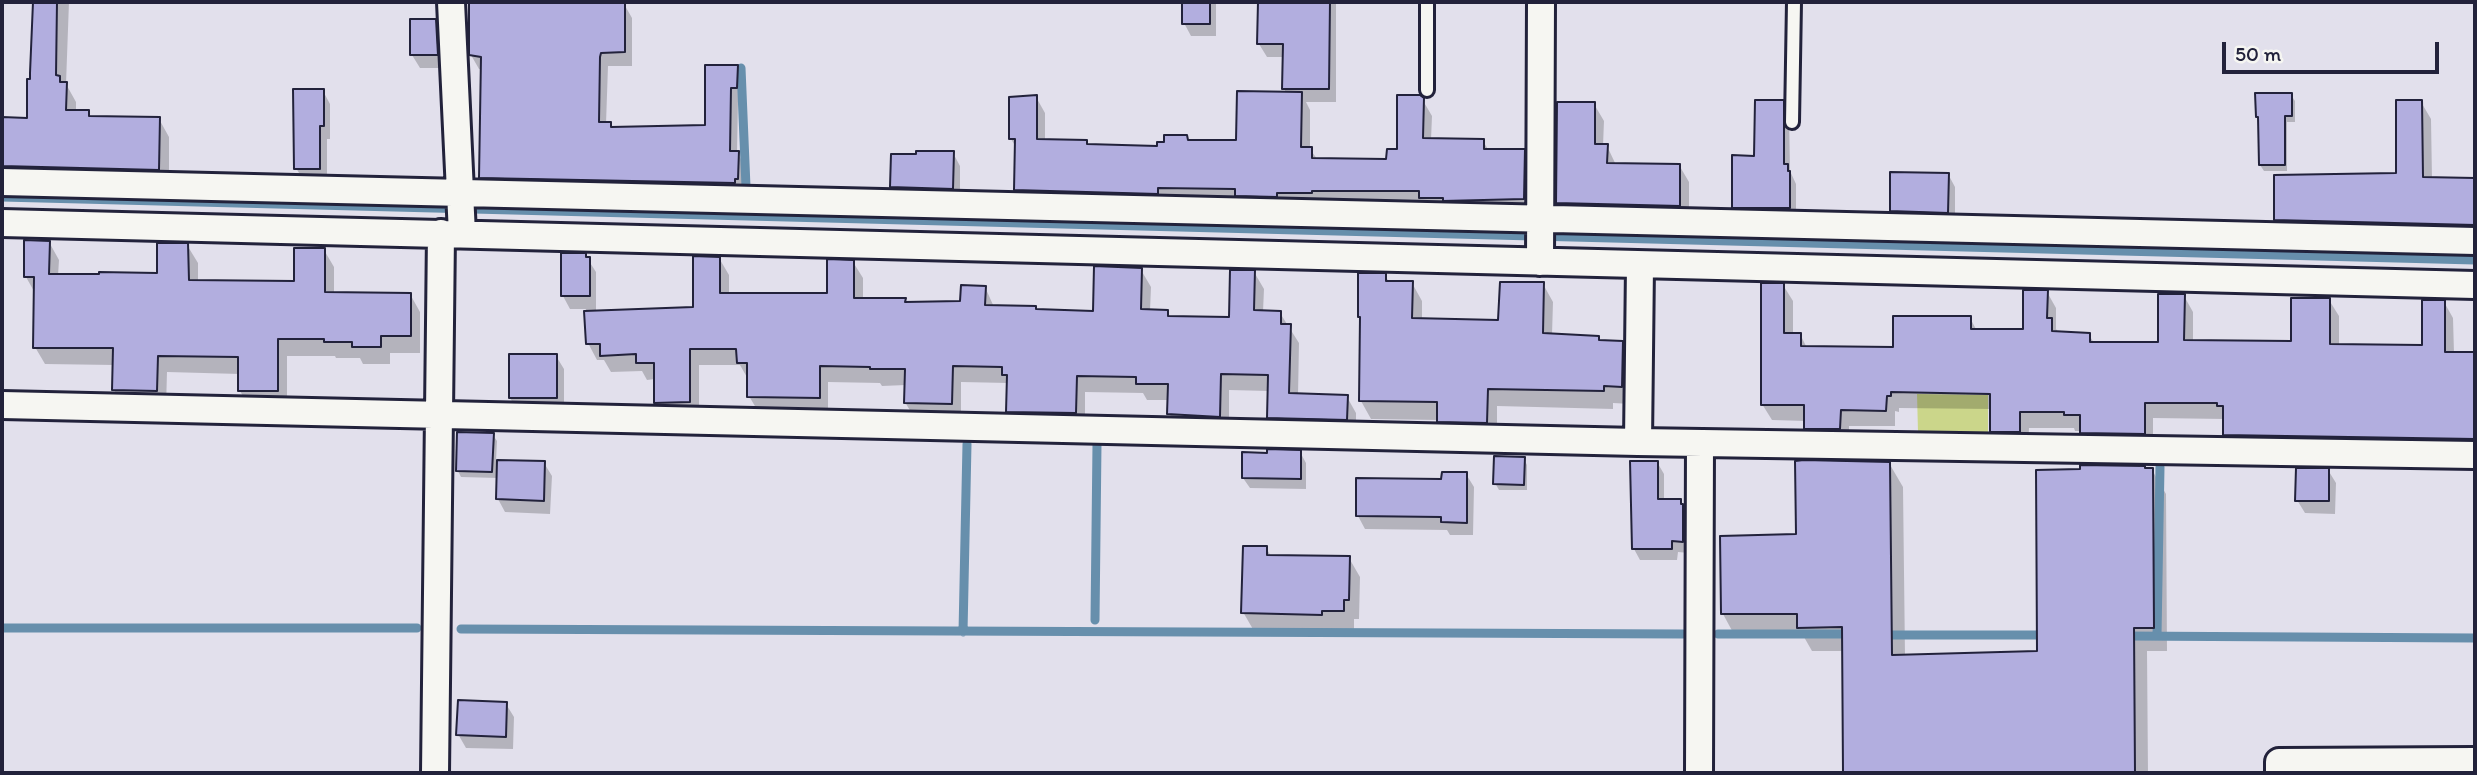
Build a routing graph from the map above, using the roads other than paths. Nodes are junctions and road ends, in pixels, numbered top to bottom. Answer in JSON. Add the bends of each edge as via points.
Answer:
{"nodes":[{"id":1,"x":451,"y":2,"type":"edge"},
{"id":2,"x":1427,"y":2,"type":"edge"},
{"id":3,"x":1541,"y":2,"type":"edge"},
{"id":4,"x":1794,"y":2,"type":"edge"},
{"id":5,"x":1427,"y":90,"type":"dead end"},
{"id":6,"x":1792,"y":122,"type":"dead end"},
{"id":7,"x":2,"y":182,"type":"edge"},
{"id":8,"x":457,"y":216,"type":"junction"},
{"id":9,"x":2,"y":223,"type":"edge"},
{"id":10,"x":1540,"y":238,"type":"junction"},
{"id":11,"x":2475,"y":241,"type":"edge"},
{"id":12,"x":1640,"y":265,"type":"junction"},
{"id":13,"x":2475,"y":285,"type":"edge"},
{"id":14,"x":2,"y":405,"type":"edge"},
{"id":15,"x":440,"y":413,"type":"junction"},
{"id":16,"x":1638,"y":442,"type":"junction"},
{"id":17,"x":1700,"y":443,"type":"junction"},
{"id":18,"x":2475,"y":455,"type":"edge"},
{"id":19,"x":2475,"y":761,"type":"edge"},
{"id":20,"x":435,"y":773,"type":"edge"},
{"id":21,"x":1699,"y":773,"type":"edge"},
{"id":22,"x":2278,"y":773,"type":"edge"}],
"edges":[{"from":1,"to":8,"type":"street"},
{"from":2,"to":5,"type":"lane"},
{"from":3,"to":10,"type":"street"},
{"from":4,"to":6,"type":"lane"},
{"from":7,"to":8,"type":"street"},
{"from":8,"to":9,"type":"street"},
{"from":8,"to":10,"type":"street"},
{"from":8,"to":10,"type":"street"},
{"from":8,"to":15,"type":"street"},
{"from":10,"to":11,"type":"street"},
{"from":10,"to":12,"type":"street"},
{"from":12,"to":13,"type":"street"},
{"from":12,"to":16,"type":"street"},
{"from":14,"to":15,"type":"street"},
{"from":15,"to":16,"type":"street"},
{"from":15,"to":20,"type":"street"},
{"from":16,"to":17,"type":"street"},
{"from":17,"to":18,"type":"street"},
{"from":17,"to":21,"type":"street"},
{"from":19,"to":22,"type":"street","via":[[2279,762]]}]}
